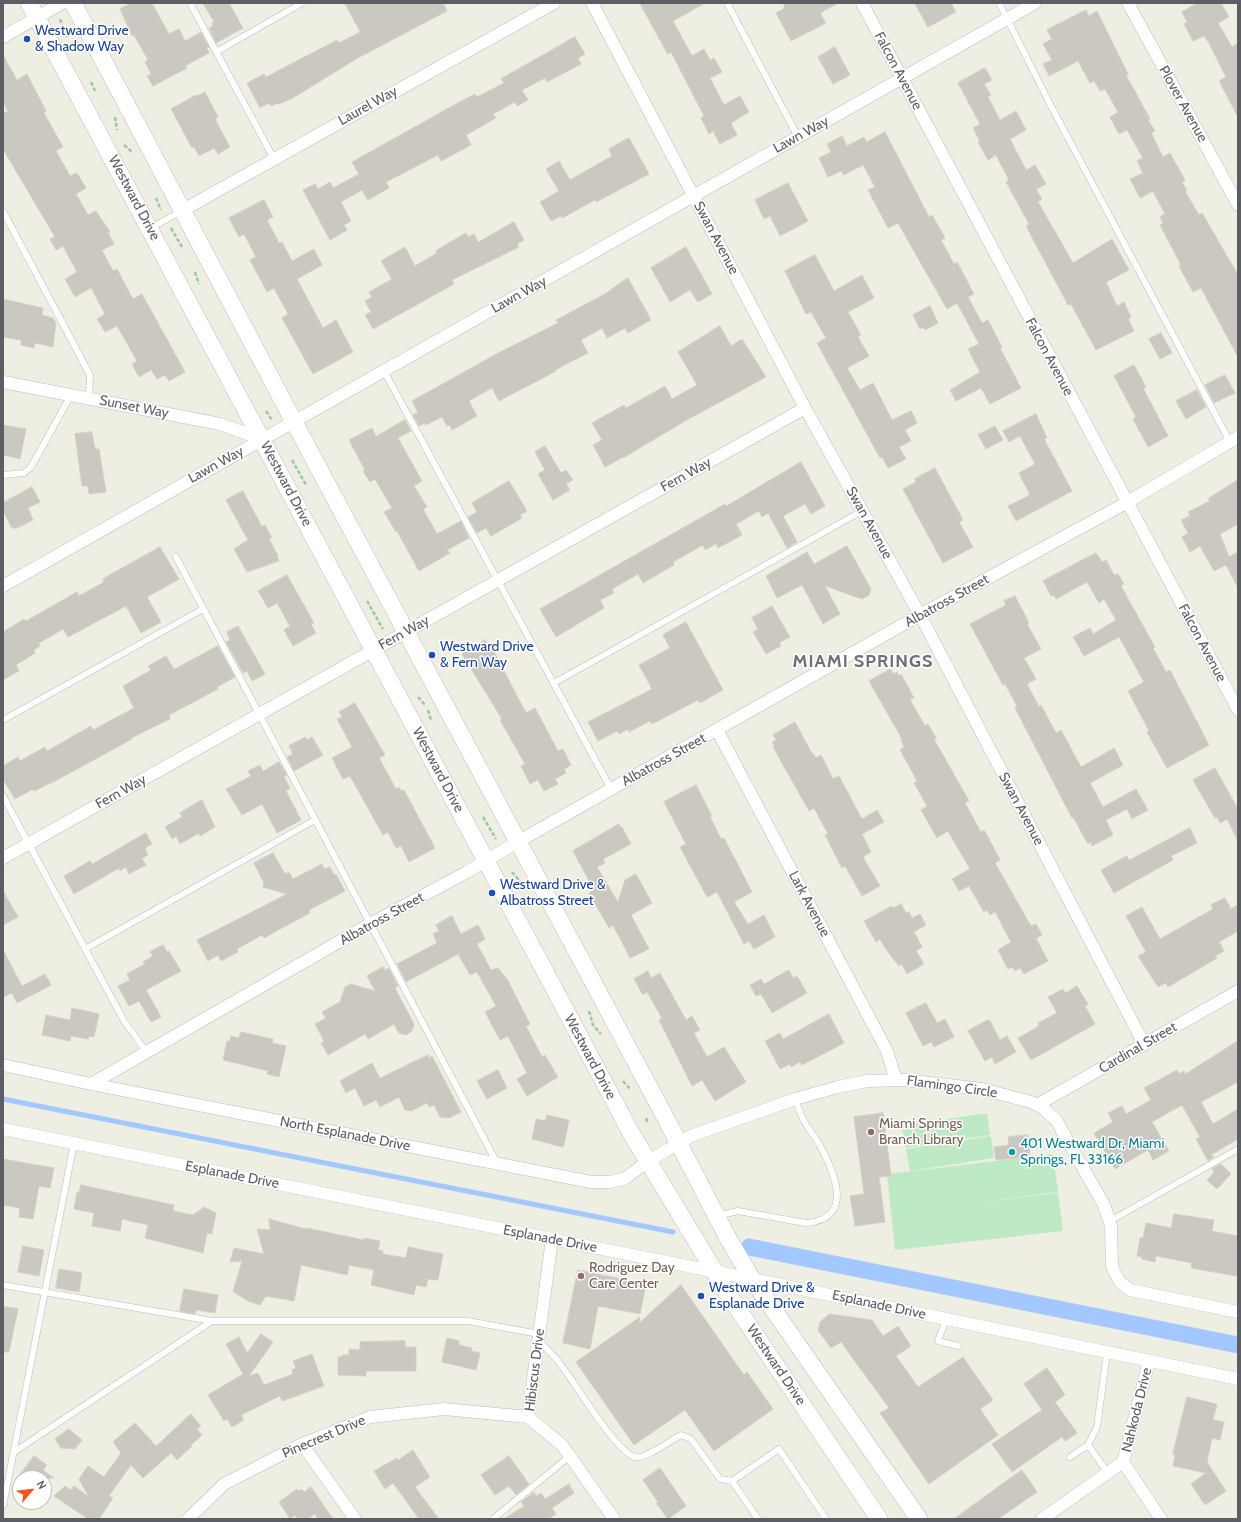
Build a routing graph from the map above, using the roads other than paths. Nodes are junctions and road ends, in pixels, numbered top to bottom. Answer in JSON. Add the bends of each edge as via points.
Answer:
{"nodes":[{"id":1,"x":62,"y":3,"type":"edge"},
{"id":2,"x":73,"y":3,"type":"edge"},
{"id":3,"x":190,"y":3,"type":"edge"},
{"id":4,"x":302,"y":3,"type":"edge"},
{"id":5,"x":554,"y":3,"type":"edge"},
{"id":6,"x":592,"y":3,"type":"edge"},
{"id":7,"x":727,"y":3,"type":"edge"},
{"id":8,"x":862,"y":3,"type":"edge"},
{"id":9,"x":999,"y":3,"type":"edge"},
{"id":10,"x":1035,"y":3,"type":"edge"},
{"id":11,"x":1128,"y":3,"type":"edge"},
{"id":12,"x":33,"y":10,"type":"edge"},
{"id":13,"x":1007,"y":19,"type":"junction"},
{"id":14,"x":3,"y":36,"type":"edge"},
{"id":15,"x":216,"y":52,"type":"junction"},
{"id":16,"x":902,"y":78,"type":"junction"},
{"id":17,"x":798,"y":137,"type":"junction"},
{"id":18,"x":274,"y":159,"type":"junction"},
{"id":19,"x":694,"y":196,"type":"junction"},
{"id":20,"x":1238,"y":205,"type":"edge"},
{"id":21,"x":183,"y":210,"type":"junction"},
{"id":22,"x":3,"y":211,"type":"edge"},
{"id":23,"x":151,"y":229,"type":"junction"},
{"id":24,"x":384,"y":370,"type":"junction"},
{"id":25,"x":3,"y":382,"type":"edge"},
{"id":26,"x":71,"y":395,"type":"junction"},
{"id":27,"x":89,"y":398,"type":"junction"},
{"id":28,"x":805,"y":408,"type":"junction"},
{"id":29,"x":294,"y":422,"type":"junction"},
{"id":30,"x":262,"y":439,"type":"junction"},
{"id":31,"x":1234,"y":439,"type":"edge"},
{"id":32,"x":3,"y":475,"type":"edge"},
{"id":33,"x":1126,"y":503,"type":"junction"},
{"id":34,"x":862,"y":511,"type":"junction"},
{"id":35,"x":176,"y":557,"type":"dead end"},
{"id":36,"x":498,"y":581,"type":"junction"},
{"id":37,"x":3,"y":586,"type":"edge"},
{"id":38,"x":203,"y":609,"type":"junction"},
{"id":39,"x":920,"y":615,"type":"junction"},
{"id":40,"x":407,"y":632,"type":"junction"},
{"id":41,"x":374,"y":650,"type":"junction"},
{"id":42,"x":554,"y":684,"type":"junction"},
{"id":43,"x":1238,"y":710,"type":"edge"},
{"id":44,"x":259,"y":715,"type":"junction"},
{"id":45,"x":3,"y":720,"type":"edge"},
{"id":46,"x":717,"y":730,"type":"junction"},
{"id":47,"x":611,"y":790,"type":"junction"},
{"id":48,"x":3,"y":796,"type":"edge"},
{"id":49,"x":315,"y":820,"type":"junction"},
{"id":50,"x":519,"y":840,"type":"junction"},
{"id":51,"x":29,"y":844,"type":"junction"},
{"id":52,"x":3,"y":858,"type":"edge"},
{"id":53,"x":486,"y":860,"type":"junction"},
{"id":54,"x":370,"y":924,"type":"junction"},
{"id":55,"x":85,"y":950,"type":"junction"},
{"id":56,"x":1238,"y":991,"type":"edge"},
{"id":57,"x":1144,"y":1044,"type":"junction"},
{"id":58,"x":146,"y":1053,"type":"junction"},
{"id":59,"x":3,"y":1065,"type":"edge"},
{"id":60,"x":896,"y":1080,"type":"junction"},
{"id":61,"x":91,"y":1084,"type":"junction"},
{"id":62,"x":795,"y":1099,"type":"junction"},
{"id":63,"x":1037,"y":1105,"type":"junction"},
{"id":64,"x":3,"y":1128,"type":"edge"},
{"id":65,"x":679,"y":1142,"type":"junction"},
{"id":66,"x":74,"y":1143,"type":"junction"},
{"id":67,"x":1238,"y":1149,"type":"edge"},
{"id":68,"x":647,"y":1162,"type":"junction"},
{"id":69,"x":497,"y":1163,"type":"junction"},
{"id":70,"x":716,"y":1216,"type":"junction"},
{"id":71,"x":1110,"y":1221,"type":"junction"},
{"id":72,"x":552,"y":1239,"type":"junction"},
{"id":73,"x":714,"y":1271,"type":"junction"},
{"id":74,"x":752,"y":1279,"type":"junction"},
{"id":75,"x":3,"y":1285,"type":"edge"},
{"id":76,"x":44,"y":1292,"type":"junction"},
{"id":77,"x":1238,"y":1312,"type":"edge"},
{"id":78,"x":946,"y":1320,"type":"junction"},
{"id":79,"x":212,"y":1322,"type":"junction"},
{"id":80,"x":539,"y":1337,"type":"junction"},
{"id":81,"x":958,"y":1346,"type":"dead end"},
{"id":82,"x":1107,"y":1352,"type":"junction"},
{"id":83,"x":1149,"y":1361,"type":"junction"},
{"id":84,"x":1238,"y":1379,"type":"edge"},
{"id":85,"x":528,"y":1417,"type":"junction"},
{"id":86,"x":302,"y":1444,"type":"junction"},
{"id":87,"x":1088,"y":1445,"type":"junction"},
{"id":88,"x":14,"y":1452,"type":"junction"},
{"id":89,"x":570,"y":1456,"type":"junction"},
{"id":90,"x":1070,"y":1457,"type":"dead end"},
{"id":91,"x":1124,"y":1462,"type":"junction"},
{"id":92,"x":1108,"y":1473,"type":"junction"},
{"id":93,"x":732,"y":1481,"type":"junction"},
{"id":94,"x":3,"y":1506,"type":"edge"},
{"id":95,"x":188,"y":1519,"type":"edge"},
{"id":96,"x":355,"y":1519,"type":"edge"},
{"id":97,"x":493,"y":1519,"type":"edge"},
{"id":98,"x":614,"y":1519,"type":"edge"},
{"id":99,"x":758,"y":1519,"type":"edge"},
{"id":100,"x":826,"y":1519,"type":"edge"},
{"id":101,"x":879,"y":1519,"type":"edge"},
{"id":102,"x":919,"y":1519,"type":"edge"},
{"id":103,"x":1042,"y":1519,"type":"edge"},
{"id":104,"x":1162,"y":1519,"type":"edge"}],
"edges":[{"from":1,"to":12,"type":"street"},
{"from":2,"to":21,"type":"street","name":"Westward Drive"},
{"from":3,"to":15,"type":"lane"},
{"from":4,"to":15,"type":"lane"},
{"from":5,"to":18,"type":"street","name":"Laurel Way"},
{"from":6,"to":19,"type":"street","name":"Swan Avenue"},
{"from":7,"to":17,"type":"lane"},
{"from":8,"to":16,"type":"street","name":"Falcon Avenue"},
{"from":9,"to":13,"type":"lane"},
{"from":10,"to":13,"type":"street","name":"Lawn Way"},
{"from":11,"to":20,"type":"street","name":"Plover Avenue"},
{"from":12,"to":14,"type":"street"},
{"from":12,"to":23,"type":"street","name":"Westward Drive"},
{"from":13,"to":16,"type":"street","name":"Lawn Way"},
{"from":13,"to":31,"type":"lane","via":[[1050,104]]},
{"from":15,"to":18,"type":"lane"},
{"from":16,"to":17,"type":"street","name":"Lawn Way"},
{"from":16,"to":33,"type":"street","name":"Falcon Avenue"},
{"from":17,"to":19,"type":"street","name":"Lawn Way"},
{"from":18,"to":21,"type":"street","name":"Laurel Way"},
{"from":19,"to":24,"type":"street","name":"Lawn Way"},
{"from":19,"to":28,"type":"street","name":"Swan Avenue"},
{"from":21,"to":23,"type":"lane"},
{"from":21,"to":29,"type":"street","name":"Westward Drive"},
{"from":22,"to":27,"type":"lane","via":[[90,375]]},
{"from":23,"to":30,"type":"street","name":"Westward Drive"},
{"from":24,"to":29,"type":"street","name":"Lawn Way"},
{"from":24,"to":36,"type":"lane"},
{"from":25,"to":26,"type":"street","name":"Sunset Way"},
{"from":26,"to":27,"type":"street","name":"Sunset Way"},
{"from":26,"to":32,"type":"lane","via":[[31,468],[24,473]]},
{"from":27,"to":30,"type":"street","name":"Sunset Way","via":[[220,424]]},
{"from":28,"to":34,"type":"street","name":"Swan Avenue"},
{"from":28,"to":36,"type":"street","name":"Fern Way"},
{"from":29,"to":30,"type":"street","name":"Lawn Way"},
{"from":29,"to":40,"type":"street","name":"Westward Drive"},
{"from":30,"to":37,"type":"street","name":"Lawn Way"},
{"from":30,"to":41,"type":"street","name":"Westward Drive"},
{"from":31,"to":33,"type":"street","name":"Albatross Street"},
{"from":33,"to":39,"type":"street","name":"Albatross Street"},
{"from":33,"to":43,"type":"street","name":"Falcon Avenue"},
{"from":34,"to":39,"type":"street","name":"Swan Avenue"},
{"from":34,"to":42,"type":"lane"},
{"from":35,"to":38,"type":"lane"},
{"from":36,"to":40,"type":"street","name":"Fern Way"},
{"from":36,"to":42,"type":"lane"},
{"from":38,"to":44,"type":"lane"},
{"from":38,"to":45,"type":"lane"},
{"from":39,"to":46,"type":"street","name":"Albatross Street"},
{"from":39,"to":57,"type":"street","name":"Swan Avenue"},
{"from":40,"to":41,"type":"street","name":"Fern Way"},
{"from":40,"to":50,"type":"street","name":"Westward Drive"},
{"from":41,"to":44,"type":"street","name":"Fern Way"},
{"from":41,"to":53,"type":"street","name":"Westward Drive"},
{"from":42,"to":47,"type":"lane"},
{"from":44,"to":49,"type":"lane"},
{"from":44,"to":51,"type":"street","name":"Fern Way"},
{"from":46,"to":47,"type":"street","name":"Albatross Street"},
{"from":46,"to":60,"type":"street","name":"Lark Avenue","via":[[887,1051]]},
{"from":47,"to":50,"type":"street","name":"Albatross Street"},
{"from":48,"to":51,"type":"lane"},
{"from":49,"to":54,"type":"lane"},
{"from":49,"to":55,"type":"lane"},
{"from":50,"to":53,"type":"street","name":"Albatross Street"},
{"from":50,"to":65,"type":"street","name":"Westward Drive"},
{"from":51,"to":52,"type":"street","name":"Fern Way"},
{"from":51,"to":55,"type":"lane"},
{"from":53,"to":54,"type":"street","name":"Albatross Street"},
{"from":53,"to":68,"type":"street","name":"Westward Drive"},
{"from":54,"to":58,"type":"street","name":"Albatross Street"},
{"from":54,"to":69,"type":"lane"},
{"from":55,"to":58,"type":"lane","via":[[124,1021]]},
{"from":56,"to":57,"type":"street","name":"Cardinal Street"},
{"from":57,"to":63,"type":"street","name":"Cardinal Street"},
{"from":58,"to":61,"type":"street","name":"Albatross Street"},
{"from":59,"to":61,"type":"street","name":"North Esplanade Drive"},
{"from":60,"to":62,"type":"street","name":"Flamingo Circle","via":[[867,1081]]},
{"from":60,"to":63,"type":"street","name":"Flamingo Circle","via":[[982,1089],[1014,1096]]},
{"from":61,"to":69,"type":"street","name":"North Esplanade Drive"},
{"from":62,"to":65,"type":"street","name":"Flamingo Circle"},
{"from":62,"to":70,"type":"lane","via":[[803,1120],[828,1164],[838,1193],[836,1206],[827,1216],[806,1223],[738,1211]]},
{"from":63,"to":71,"type":"street","name":"Flamingo Circle","via":[[1056,1120],[1098,1193]]},
{"from":64,"to":66,"type":"street","name":"Esplanade Drive"},
{"from":65,"to":68,"type":"street","name":"North Esplanade Drive"},
{"from":65,"to":70,"type":"street","name":"Westward Drive"},
{"from":66,"to":72,"type":"street","name":"Esplanade Drive"},
{"from":66,"to":76,"type":"lane"},
{"from":67,"to":71,"type":"lane"},
{"from":68,"to":69,"type":"street","name":"North Esplanade Drive","via":[[624,1179],[609,1182],[592,1182]]},
{"from":68,"to":73,"type":"street","name":"Westward Drive"},
{"from":70,"to":74,"type":"street","name":"Westward Drive"},
{"from":71,"to":77,"type":"street","name":"Flamingo Circle","via":[[1112,1265],[1124,1286],[1130,1290]]},
{"from":72,"to":73,"type":"street","name":"Esplanade Drive"},
{"from":72,"to":80,"type":"street","name":"Hibiscus Drive"},
{"from":73,"to":74,"type":"street","name":"Esplanade Drive"},
{"from":73,"to":101,"type":"street","name":"Westward Drive"},
{"from":74,"to":78,"type":"street","name":"Esplanade Drive"},
{"from":74,"to":102,"type":"street","name":"Westward Drive"},
{"from":75,"to":76,"type":"lane"},
{"from":76,"to":79,"type":"lane"},
{"from":76,"to":88,"type":"lane"},
{"from":78,"to":81,"type":"lane","via":[[938,1342]]},
{"from":78,"to":82,"type":"street","name":"Esplanade Drive"},
{"from":79,"to":80,"type":"lane","via":[[468,1321]]},
{"from":79,"to":88,"type":"lane"},
{"from":80,"to":85,"type":"street","name":"Hibiscus Drive"},
{"from":80,"to":93,"type":"lane","via":[[615,1441],[628,1454],[636,1458],[644,1456],[681,1435],[685,1436],[692,1439],[720,1479]]},
{"from":82,"to":83,"type":"street","name":"Esplanade Drive"},
{"from":82,"to":87,"type":"lane","via":[[1096,1427]]},
{"from":83,"to":84,"type":"street","name":"Esplanade Drive"},
{"from":83,"to":91,"type":"street","name":"Nahkoda Drive"},
{"from":85,"to":86,"type":"street","name":"Pinecrest Drive","via":[[444,1408],[370,1417]]},
{"from":85,"to":89,"type":"street","name":"Hibiscus Drive","via":[[562,1445]]},
{"from":86,"to":95,"type":"street","name":"Pinecrest Drive","via":[[224,1484]]},
{"from":86,"to":96,"type":"street"},
{"from":87,"to":90,"type":"lane"},
{"from":87,"to":92,"type":"lane"},
{"from":88,"to":94,"type":"lane"},
{"from":89,"to":97,"type":"lane"},
{"from":89,"to":98,"type":"street","name":"Hibiscus Drive"},
{"from":91,"to":92,"type":"street"},
{"from":91,"to":104,"type":"street","name":"Nahkoda Drive"},
{"from":92,"to":103,"type":"street"},
{"from":93,"to":99,"type":"lane"},
{"from":93,"to":100,"type":"lane","via":[[779,1449]]}]}
